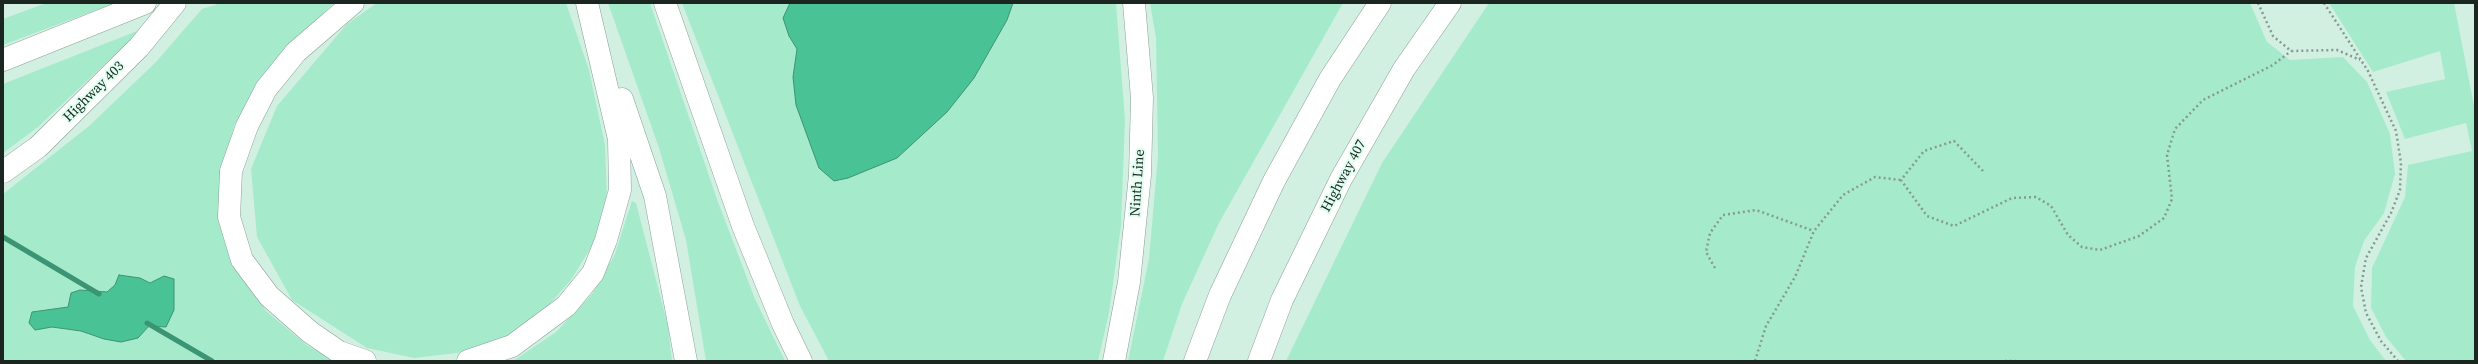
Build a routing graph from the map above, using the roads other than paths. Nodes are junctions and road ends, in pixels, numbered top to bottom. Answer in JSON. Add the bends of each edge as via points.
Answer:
{"nodes":[{"id":1,"x":145,"y":3,"type":"edge"},
{"id":2,"x":175,"y":3,"type":"edge"},
{"id":3,"x":353,"y":3,"type":"edge"},
{"id":4,"x":587,"y":3,"type":"edge"},
{"id":5,"x":590,"y":3,"type":"edge"},
{"id":6,"x":665,"y":3,"type":"edge"},
{"id":7,"x":1134,"y":3,"type":"edge"},
{"id":8,"x":1380,"y":3,"type":"edge"},
{"id":9,"x":1450,"y":3,"type":"edge"},
{"id":10,"x":3,"y":60,"type":"edge"},
{"id":11,"x":3,"y":172,"type":"edge"},
{"id":12,"x":365,"y":361,"type":"edge"},
{"id":13,"x":468,"y":361,"type":"edge"},
{"id":14,"x":686,"y":361,"type":"edge"},
{"id":15,"x":801,"y":361,"type":"edge"},
{"id":16,"x":1114,"y":361,"type":"edge"},
{"id":17,"x":1195,"y":361,"type":"edge"},
{"id":18,"x":1259,"y":361,"type":"edge"}],
"edges":[{"from":1,"to":10,"type":"main road"},
{"from":2,"to":11,"type":"main road","name":"Highway 403","via":[[139,48],[38,147]]},
{"from":3,"to":12,"type":"main road","via":[[296,52],[266,89],[246,126],[231,171],[229,217],[242,260],[269,296],[310,332],[340,352]]},
{"from":4,"to":13,"type":"main road","via":[[619,139],[620,190],[606,240],[593,273],[566,306],[512,346]]},
{"from":5,"to":14,"type":"main road","via":[[654,196]]},
{"from":6,"to":15,"type":"main road","via":[[743,226]]},
{"from":7,"to":16,"type":"main road","name":"Ninth Line","via":[[1142,98],[1140,175],[1129,282]]},
{"from":8,"to":17,"type":"main road","via":[[1330,79],[1274,181],[1220,295]]},
{"from":9,"to":18,"type":"main road","name":"Highway 407","via":[[1404,69],[1341,179],[1282,300]]}]}
